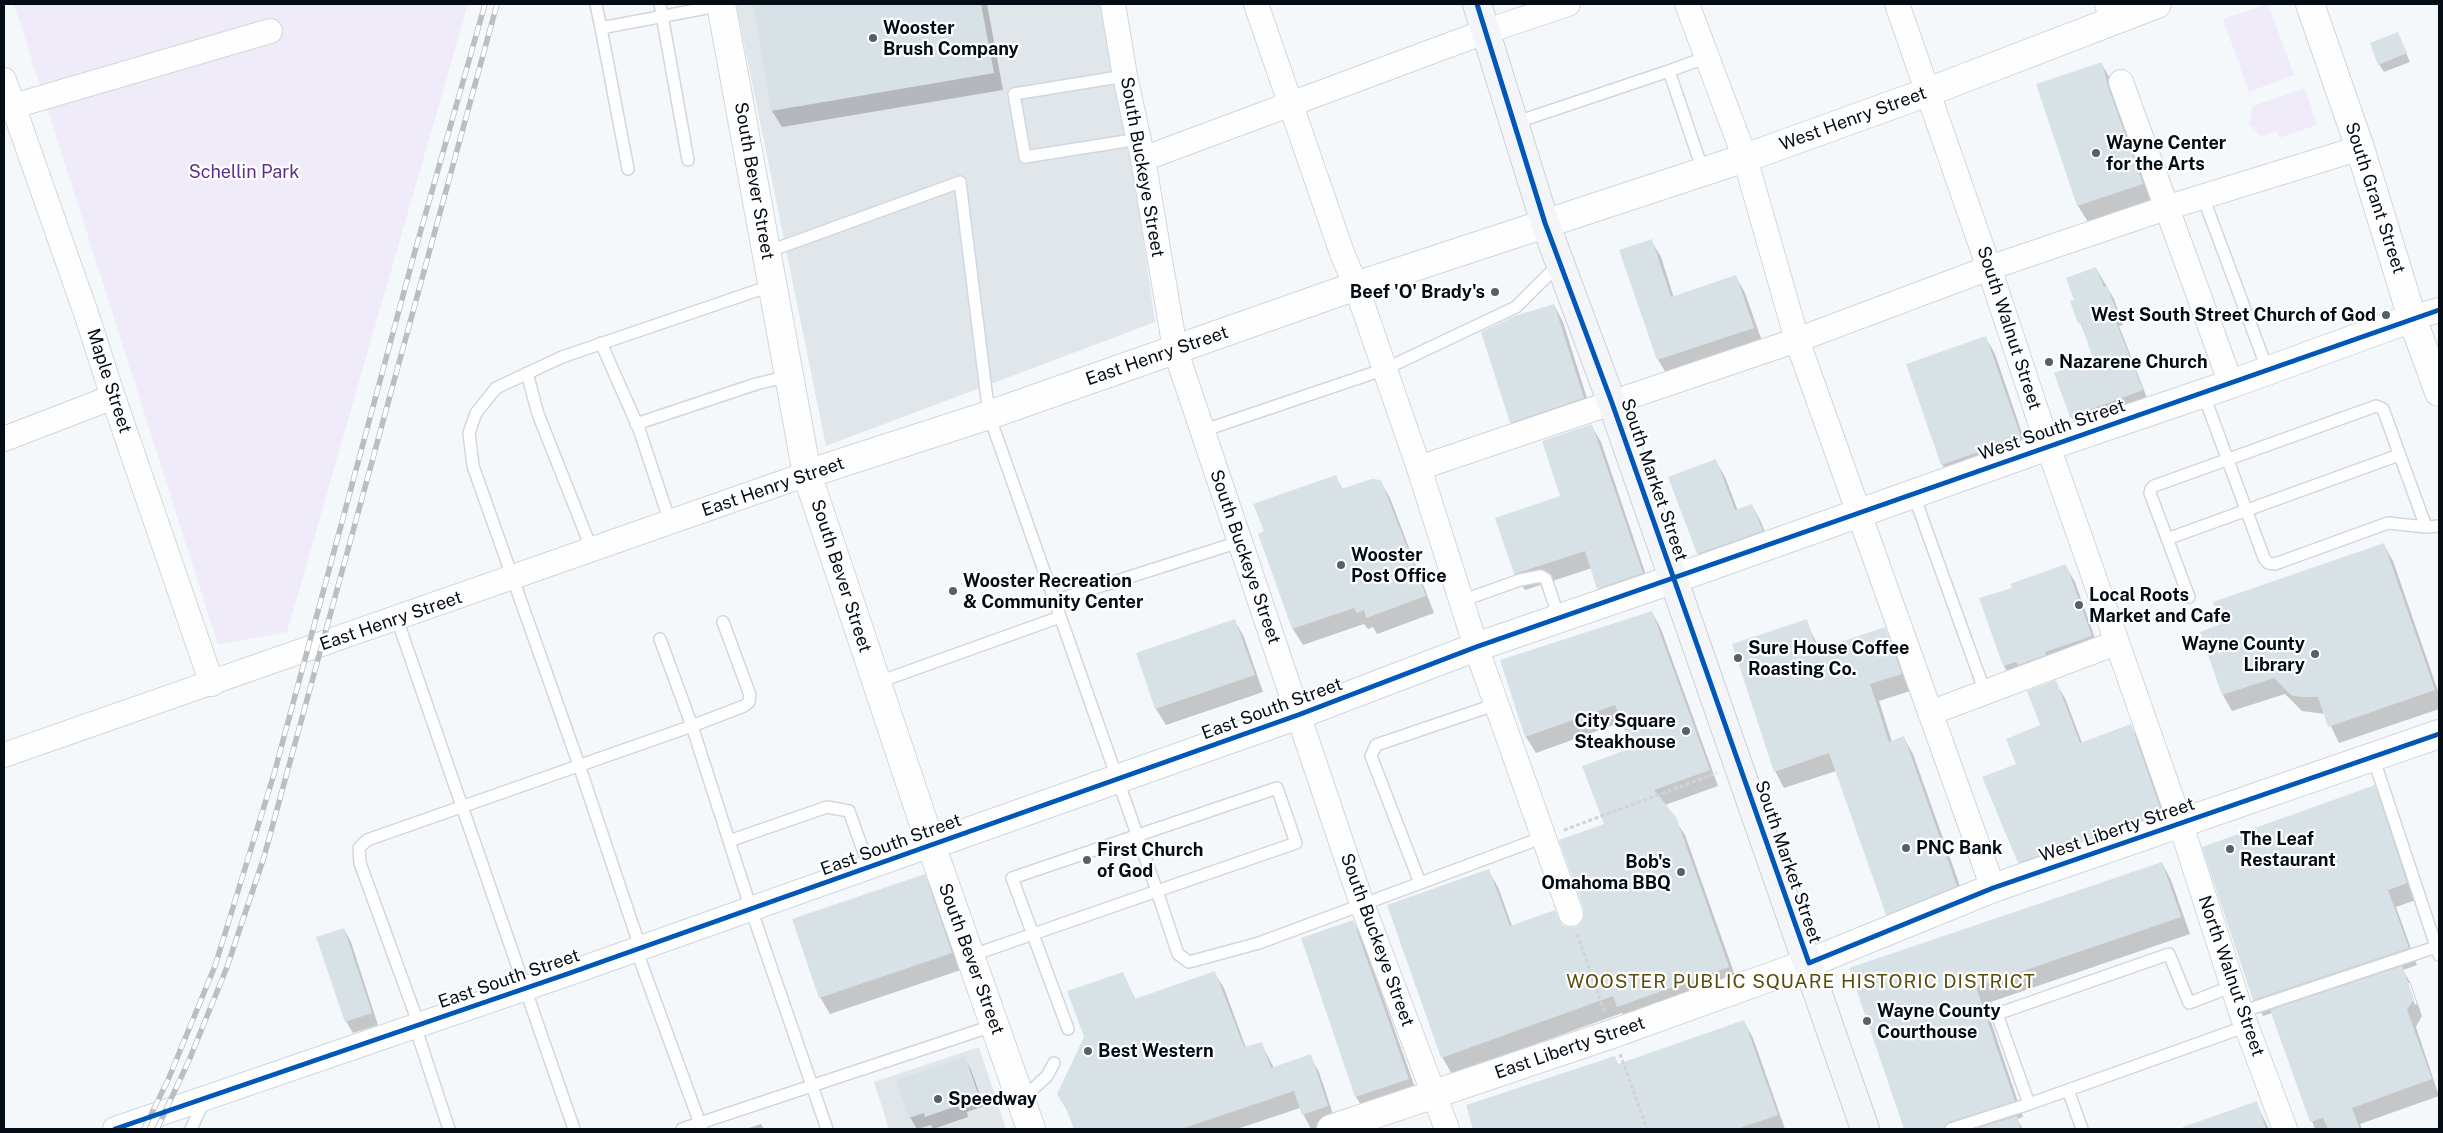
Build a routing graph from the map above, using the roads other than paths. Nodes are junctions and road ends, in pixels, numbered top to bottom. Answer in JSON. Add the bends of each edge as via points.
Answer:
{"nodes":[{"id":1,"x":596,"y":4,"type":"edge"},
{"id":2,"x":660,"y":4,"type":"edge"},
{"id":3,"x":722,"y":4,"type":"edge"},
{"id":4,"x":1114,"y":4,"type":"edge"},
{"id":5,"x":1256,"y":4,"type":"edge"},
{"id":6,"x":1477,"y":4,"type":"edge"},
{"id":7,"x":1568,"y":4,"type":"edge"},
{"id":8,"x":1687,"y":4,"type":"edge"},
{"id":9,"x":1897,"y":4,"type":"edge"},
{"id":10,"x":2156,"y":4,"type":"edge"},
{"id":11,"x":2310,"y":4,"type":"edge"},
{"id":12,"x":2109,"y":12,"type":"edge"},
{"id":13,"x":662,"y":16,"type":"junction"},
{"id":14,"x":600,"y":28,"type":"junction"},
{"id":15,"x":270,"y":30,"type":"dead end"},
{"id":16,"x":1487,"y":31,"type":"junction"},
{"id":17,"x":1707,"y":57,"type":"junction"},
{"id":18,"x":1669,"y":71,"type":"junction"},
{"id":19,"x":1125,"y":76,"type":"junction"},
{"id":20,"x":4,"y":80,"type":"edge"},
{"id":21,"x":2121,"y":82,"type":"dead end"},
{"id":22,"x":1928,"y":92,"type":"junction"},
{"id":23,"x":1290,"y":105,"type":"junction"},
{"id":24,"x":14,"y":106,"type":"junction"},
{"id":25,"x":1514,"y":122,"type":"junction"},
{"id":26,"x":2360,"y":148,"type":"junction"},
{"id":27,"x":1141,"y":149,"type":"junction"},
{"id":28,"x":1745,"y":158,"type":"junction"},
{"id":29,"x":688,"y":160,"type":"dead end"},
{"id":30,"x":628,"y":169,"type":"dead end"},
{"id":31,"x":1703,"y":171,"type":"junction"},
{"id":32,"x":2203,"y":197,"type":"junction"},
{"id":33,"x":2166,"y":208,"type":"junction"},
{"id":34,"x":1545,"y":224,"type":"junction"},
{"id":35,"x":767,"y":252,"type":"junction"},
{"id":36,"x":1560,"y":263,"type":"junction"},
{"id":37,"x":1989,"y":268,"type":"junction"},
{"id":38,"x":773,"y":285,"type":"junction"},
{"id":39,"x":1356,"y":286,"type":"junction"},
{"id":40,"x":2439,"y":310,"type":"edge"},
{"id":41,"x":2412,"y":318,"type":"junction"},
{"id":42,"x":1797,"y":340,"type":"junction"},
{"id":43,"x":601,"y":343,"type":"junction"},
{"id":44,"x":1175,"y":349,"type":"junction"},
{"id":45,"x":1384,"y":368,"type":"junction"},
{"id":46,"x":2268,"y":371,"type":"junction"},
{"id":47,"x":527,"y":373,"type":"junction"},
{"id":48,"x":789,"y":376,"type":"junction"},
{"id":49,"x":2231,"y":384,"type":"junction"},
{"id":50,"x":2439,"y":392,"type":"edge"},
{"id":51,"x":2203,"y":393,"type":"junction"},
{"id":52,"x":113,"y":397,"type":"junction"},
{"id":53,"x":1612,"y":403,"type":"junction"},
{"id":54,"x":988,"y":415,"type":"junction"},
{"id":55,"x":636,"y":424,"type":"junction"},
{"id":56,"x":1202,"y":431,"type":"junction"},
{"id":57,"x":4,"y":439,"type":"edge"},
{"id":58,"x":2048,"y":446,"type":"junction"},
{"id":59,"x":2399,"y":455,"type":"junction"},
{"id":60,"x":2229,"y":459,"type":"junction"},
{"id":61,"x":1418,"y":468,"type":"junction"},
{"id":62,"x":807,"y":474,"type":"junction"},
{"id":63,"x":1913,"y":493,"type":"junction"},
{"id":64,"x":2248,"y":510,"type":"junction"},
{"id":65,"x":1858,"y":513,"type":"junction"},
{"id":66,"x":670,"y":522,"type":"junction"},
{"id":67,"x":2439,"y":526,"type":"edge"},
{"id":68,"x":2426,"y":527,"type":"junction"},
{"id":69,"x":2167,"y":539,"type":"junction"},
{"id":70,"x":1238,"y":542,"type":"junction"},
{"id":71,"x":592,"y":550,"type":"junction"},
{"id":72,"x":514,"y":577,"type":"junction"},
{"id":73,"x":1674,"y":579,"type":"junction"},
{"id":74,"x":2189,"y":597,"type":"dead end"},
{"id":75,"x":1054,"y":601,"type":"junction"},
{"id":76,"x":1461,"y":601,"type":"junction"},
{"id":77,"x":1060,"y":617,"type":"junction"},
{"id":78,"x":1559,"y":618,"type":"junction"},
{"id":79,"x":397,"y":619,"type":"junction"},
{"id":80,"x":723,"y":622,"type":"dead end"},
{"id":81,"x":660,"y":640,"type":"dead end"},
{"id":82,"x":2116,"y":643,"type":"junction"},
{"id":83,"x":1476,"y":647,"type":"junction"},
{"id":84,"x":876,"y":683,"type":"junction"},
{"id":85,"x":212,"y":684,"type":"junction"},
{"id":86,"x":1985,"y":692,"type":"junction"},
{"id":87,"x":1497,"y":704,"type":"junction"},
{"id":88,"x":1930,"y":713,"type":"junction"},
{"id":89,"x":1298,"y":715,"type":"junction"},
{"id":90,"x":692,"y":726,"type":"junction"},
{"id":91,"x":2439,"y":734,"type":"edge"},
{"id":92,"x":4,"y":755,"type":"edge"},
{"id":93,"x":2373,"y":757,"type":"junction"},
{"id":94,"x":579,"y":765,"type":"junction"},
{"id":95,"x":1119,"y":779,"type":"junction"},
{"id":96,"x":462,"y":806,"type":"junction"},
{"id":97,"x":2180,"y":822,"type":"junction"},
{"id":98,"x":1138,"y":835,"type":"junction"},
{"id":99,"x":1544,"y":837,"type":"junction"},
{"id":100,"x":729,"y":841,"type":"junction"},
{"id":101,"x":931,"y":845,"type":"junction"},
{"id":102,"x":869,"y":867,"type":"junction"},
{"id":103,"x":1420,"y":883,"type":"junction"},
{"id":104,"x":1993,"y":888,"type":"junction"},
{"id":105,"x":1157,"y":891,"type":"junction"},
{"id":106,"x":1362,"y":904,"type":"junction"},
{"id":107,"x":751,"y":909,"type":"junction"},
{"id":108,"x":1571,"y":914,"type":"road end"},
{"id":109,"x":1032,"y":935,"type":"junction"},
{"id":110,"x":638,"y":948,"type":"junction"},
{"id":111,"x":2438,"y":949,"type":"edge"},
{"id":112,"x":970,"y":956,"type":"junction"},
{"id":113,"x":1809,"y":964,"type":"junction"},
{"id":114,"x":2233,"y":986,"type":"junction"},
{"id":115,"x":524,"y":989,"type":"junction"},
{"id":116,"x":2244,"y":1019,"type":"junction"},
{"id":117,"x":995,"y":1025,"type":"junction"},
{"id":118,"x":417,"y":1026,"type":"junction"},
{"id":119,"x":1068,"y":1028,"type":"dead end"},
{"id":120,"x":1054,"y":1063,"type":"dead end"},
{"id":121,"x":812,"y":1085,"type":"junction"},
{"id":122,"x":2068,"y":1090,"type":"junction"},
{"id":123,"x":1435,"y":1094,"type":"junction"},
{"id":124,"x":205,"y":1099,"type":"junction"},
{"id":125,"x":1021,"y":1100,"type":"junction"},
{"id":126,"x":2029,"y":1104,"type":"junction"},
{"id":127,"x":701,"y":1126,"type":"edge"},
{"id":128,"x":115,"y":1129,"type":"edge"},
{"id":129,"x":191,"y":1129,"type":"edge"},
{"id":130,"x":449,"y":1129,"type":"edge"},
{"id":131,"x":574,"y":1129,"type":"edge"},
{"id":132,"x":682,"y":1129,"type":"edge"},
{"id":133,"x":827,"y":1129,"type":"edge"},
{"id":134,"x":1031,"y":1129,"type":"edge"},
{"id":135,"x":1331,"y":1129,"type":"edge"},
{"id":136,"x":1447,"y":1129,"type":"edge"},
{"id":137,"x":1865,"y":1129,"type":"edge"},
{"id":138,"x":1951,"y":1129,"type":"edge"},
{"id":139,"x":2082,"y":1129,"type":"edge"},
{"id":140,"x":2285,"y":1129,"type":"edge"}],
"edges":[{"from":1,"to":14,"type":"lane"},
{"from":2,"to":13,"type":"lane"},
{"from":3,"to":13,"type":"lane"},
{"from":3,"to":35,"type":"street","name":"South Bever Street"},
{"from":4,"to":19,"type":"street","name":"South Buckeye Street"},
{"from":5,"to":23,"type":"street"},
{"from":6,"to":16,"type":"main road","name":"South Market Street"},
{"from":7,"to":16,"type":"street"},
{"from":8,"to":17,"type":"street"},
{"from":9,"to":22,"type":"street","name":"South Walnut Street"},
{"from":10,"to":12,"type":"street","name":"West Henry Street"},
{"from":11,"to":26,"type":"street","name":"South Grant Street"},
{"from":12,"to":22,"type":"street","name":"West Henry Street"},
{"from":13,"to":14,"type":"lane"},
{"from":13,"to":29,"type":"lane"},
{"from":14,"to":30,"type":"lane"},
{"from":15,"to":24,"type":"street"},
{"from":16,"to":23,"type":"street"},
{"from":16,"to":25,"type":"main road","name":"South Market Street"},
{"from":17,"to":18,"type":"lane"},
{"from":17,"to":28,"type":"street"},
{"from":18,"to":25,"type":"lane"},
{"from":18,"to":31,"type":"lane"},
{"from":19,"to":27,"type":"street","name":"South Buckeye Street"},
{"from":19,"to":27,"type":"lane","via":[[1014,94],[1025,158]]},
{"from":20,"to":24,"type":"street","name":"Maple Street"},
{"from":21,"to":33,"type":"street"},
{"from":22,"to":28,"type":"street","name":"West Henry Street"},
{"from":22,"to":37,"type":"street","name":"South Walnut Street"},
{"from":23,"to":27,"type":"street"},
{"from":23,"to":39,"type":"street"},
{"from":24,"to":52,"type":"street","name":"Maple Street"},
{"from":25,"to":34,"type":"main road","name":"South Market Street"},
{"from":26,"to":32,"type":"street"},
{"from":26,"to":41,"type":"street","name":"South Grant Street"},
{"from":27,"to":44,"type":"street","name":"South Buckeye Street"},
{"from":28,"to":31,"type":"street","name":"West Henry Street"},
{"from":28,"to":42,"type":"street"},
{"from":31,"to":34,"type":"street","name":"West Henry Street"},
{"from":32,"to":33,"type":"street"},
{"from":32,"to":46,"type":"lane"},
{"from":33,"to":37,"type":"street"},
{"from":33,"to":49,"type":"street"},
{"from":34,"to":36,"type":"main road","name":"South Market Street"},
{"from":34,"to":39,"type":"street","name":"East Henry Street"},
{"from":35,"to":38,"type":"street","name":"South Bever Street"},
{"from":35,"to":54,"type":"lane","via":[[960,182]]},
{"from":36,"to":45,"type":"lane","via":[[1516,307]]},
{"from":36,"to":53,"type":"main road","name":"South Market Street"},
{"from":37,"to":42,"type":"street"},
{"from":37,"to":58,"type":"street","name":"South Walnut Street"},
{"from":38,"to":43,"type":"lane"},
{"from":38,"to":48,"type":"street","name":"South Bever Street"},
{"from":39,"to":44,"type":"street","name":"East Henry Street"},
{"from":39,"to":45,"type":"street"},
{"from":40,"to":41,"type":"street","name":"West South Street"},
{"from":41,"to":46,"type":"street","name":"West South Street"},
{"from":41,"to":50,"type":"street","name":"South Grant Street"},
{"from":42,"to":53,"type":"street"},
{"from":42,"to":65,"type":"street"},
{"from":43,"to":47,"type":"lane"},
{"from":43,"to":55,"type":"lane"},
{"from":44,"to":54,"type":"street","name":"East Henry Street"},
{"from":44,"to":56,"type":"street","name":"South Buckeye Street"},
{"from":45,"to":56,"type":"lane"},
{"from":45,"to":61,"type":"street"},
{"from":46,"to":49,"type":"street","name":"West South Street"},
{"from":47,"to":71,"type":"lane","via":[[538,414]]},
{"from":47,"to":72,"type":"lane","via":[[496,388],[476,413],[469,433],[474,466]]},
{"from":48,"to":55,"type":"lane"},
{"from":48,"to":62,"type":"street","name":"South Bever Street"},
{"from":49,"to":51,"type":"street","name":"West South Street"},
{"from":51,"to":58,"type":"street","name":"West South Street"},
{"from":51,"to":60,"type":"lane"},
{"from":52,"to":57,"type":"street"},
{"from":52,"to":85,"type":"street","name":"Maple Street"},
{"from":53,"to":61,"type":"street"},
{"from":53,"to":73,"type":"main road","name":"South Market Street"},
{"from":54,"to":62,"type":"street","name":"East Henry Street"},
{"from":54,"to":75,"type":"lane"},
{"from":55,"to":66,"type":"lane"},
{"from":56,"to":70,"type":"street","name":"South Buckeye Street"},
{"from":58,"to":63,"type":"street","name":"West South Street"},
{"from":58,"to":82,"type":"street","name":"South Walnut Street"},
{"from":59,"to":60,"type":"lane","via":[[2383,409],[2376,406]]},
{"from":59,"to":64,"type":"lane"},
{"from":59,"to":68,"type":"lane"},
{"from":60,"to":64,"type":"lane"},
{"from":60,"to":69,"type":"lane","via":[[2151,489]]},
{"from":61,"to":76,"type":"street"},
{"from":62,"to":66,"type":"street","name":"East Henry Street"},
{"from":62,"to":84,"type":"street","name":"South Bever Street"},
{"from":63,"to":65,"type":"street","name":"West South Street"},
{"from":63,"to":86,"type":"lane"},
{"from":64,"to":68,"type":"lane","via":[[2264,558],[2275,564],[2388,523]]},
{"from":64,"to":69,"type":"lane"},
{"from":65,"to":73,"type":"street","name":"West South Street"},
{"from":65,"to":88,"type":"street"},
{"from":66,"to":71,"type":"street","name":"East Henry Street"},
{"from":67,"to":68,"type":"lane"},
{"from":69,"to":74,"type":"lane"},
{"from":70,"to":75,"type":"lane"},
{"from":70,"to":89,"type":"street","name":"South Buckeye Street"},
{"from":71,"to":72,"type":"street","name":"East Henry Street"},
{"from":72,"to":79,"type":"street","name":"East Henry Street"},
{"from":72,"to":94,"type":"lane"},
{"from":73,"to":78,"type":"street","name":"East South Street"},
{"from":73,"to":113,"type":"main road","name":"South Market Street"},
{"from":75,"to":77,"type":"lane"},
{"from":76,"to":78,"type":"lane","via":[[1541,576],[1546,580]]},
{"from":76,"to":83,"type":"street"},
{"from":77,"to":84,"type":"lane"},
{"from":77,"to":95,"type":"lane"},
{"from":78,"to":83,"type":"street","name":"East South Street"},
{"from":79,"to":85,"type":"street","name":"East Henry Street"},
{"from":79,"to":96,"type":"lane"},
{"from":80,"to":90,"type":"lane","via":[[750,695],[749,702]]},
{"from":81,"to":90,"type":"lane"},
{"from":82,"to":86,"type":"street"},
{"from":82,"to":97,"type":"street","name":"South Walnut Street"},
{"from":83,"to":87,"type":"street"},
{"from":83,"to":89,"type":"street","name":"East South Street"},
{"from":84,"to":101,"type":"street","name":"South Bever Street"},
{"from":85,"to":92,"type":"street","name":"East Henry Street"},
{"from":86,"to":88,"type":"street"},
{"from":87,"to":99,"type":"street"},
{"from":87,"to":103,"type":"lane","via":[[1376,745],[1373,751],[1371,756]]},
{"from":88,"to":104,"type":"street"},
{"from":89,"to":95,"type":"street","name":"East South Street"},
{"from":89,"to":106,"type":"street","name":"South Buckeye Street"},
{"from":90,"to":94,"type":"lane"},
{"from":90,"to":100,"type":"lane"},
{"from":91,"to":93,"type":"street","name":"West Liberty Street"},
{"from":93,"to":97,"type":"street","name":"West Liberty Street"},
{"from":93,"to":111,"type":"lane"},
{"from":94,"to":96,"type":"lane"},
{"from":94,"to":110,"type":"lane"},
{"from":95,"to":98,"type":"lane"},
{"from":95,"to":101,"type":"street","name":"East South Street"},
{"from":96,"to":115,"type":"lane"},
{"from":96,"to":118,"type":"lane","via":[[367,840],[359,848],[360,863]]},
{"from":97,"to":104,"type":"street","name":"West Liberty Street"},
{"from":97,"to":114,"type":"street","name":"North Walnut Street"},
{"from":98,"to":105,"type":"lane"},
{"from":98,"to":105,"type":"lane","via":[[1277,788],[1296,843]]},
{"from":98,"to":109,"type":"lane","via":[[1012,878]]},
{"from":99,"to":103,"type":"lane"},
{"from":99,"to":108,"type":"street"},
{"from":100,"to":102,"type":"lane","via":[[827,807],[849,811]]},
{"from":100,"to":107,"type":"lane"},
{"from":101,"to":102,"type":"street","name":"East South Street"},
{"from":101,"to":112,"type":"street","name":"South Bever Street"},
{"from":102,"to":107,"type":"street","name":"East South Street"},
{"from":103,"to":106,"type":"lane"},
{"from":104,"to":113,"type":"street","name":"West Liberty Street"},
{"from":105,"to":106,"type":"lane","via":[[1178,954],[1190,962],[1258,943]]},
{"from":105,"to":109,"type":"lane"},
{"from":106,"to":123,"type":"street","name":"South Buckeye Street"},
{"from":107,"to":110,"type":"street","name":"East South Street"},
{"from":107,"to":121,"type":"lane"},
{"from":109,"to":112,"type":"lane"},
{"from":109,"to":119,"type":"lane"},
{"from":110,"to":115,"type":"street","name":"East South Street"},
{"from":110,"to":127,"type":"lane"},
{"from":111,"to":116,"type":"lane"},
{"from":112,"to":117,"type":"street","name":"South Bever Street"},
{"from":113,"to":123,"type":"street","name":"East Liberty Street"},
{"from":113,"to":137,"type":"main road","name":"South Market Street"},
{"from":114,"to":116,"type":"street","name":"North Walnut Street"},
{"from":114,"to":126,"type":"lane","via":[[2189,1003],[2169,954],[1998,1014]]},
{"from":115,"to":118,"type":"street","name":"East South Street"},
{"from":115,"to":131,"type":"lane"},
{"from":116,"to":122,"type":"lane"},
{"from":116,"to":140,"type":"street","name":"North Walnut Street"},
{"from":117,"to":121,"type":"lane"},
{"from":117,"to":125,"type":"street","name":"South Bever Street"},
{"from":118,"to":124,"type":"street","name":"East South Street"},
{"from":118,"to":130,"type":"lane"},
{"from":120,"to":125,"type":"lane","via":[[1046,1076]]},
{"from":121,"to":127,"type":"lane"},
{"from":121,"to":133,"type":"lane"},
{"from":122,"to":126,"type":"lane"},
{"from":122,"to":139,"type":"lane"},
{"from":123,"to":135,"type":"street","name":"East Liberty Street"},
{"from":123,"to":136,"type":"street","name":"South Buckeye Street"},
{"from":124,"to":128,"type":"street","name":"East South Street"},
{"from":124,"to":129,"type":"lane"},
{"from":125,"to":134,"type":"street","name":"South Bever Street"},
{"from":126,"to":138,"type":"lane"},
{"from":127,"to":132,"type":"lane"}]}
